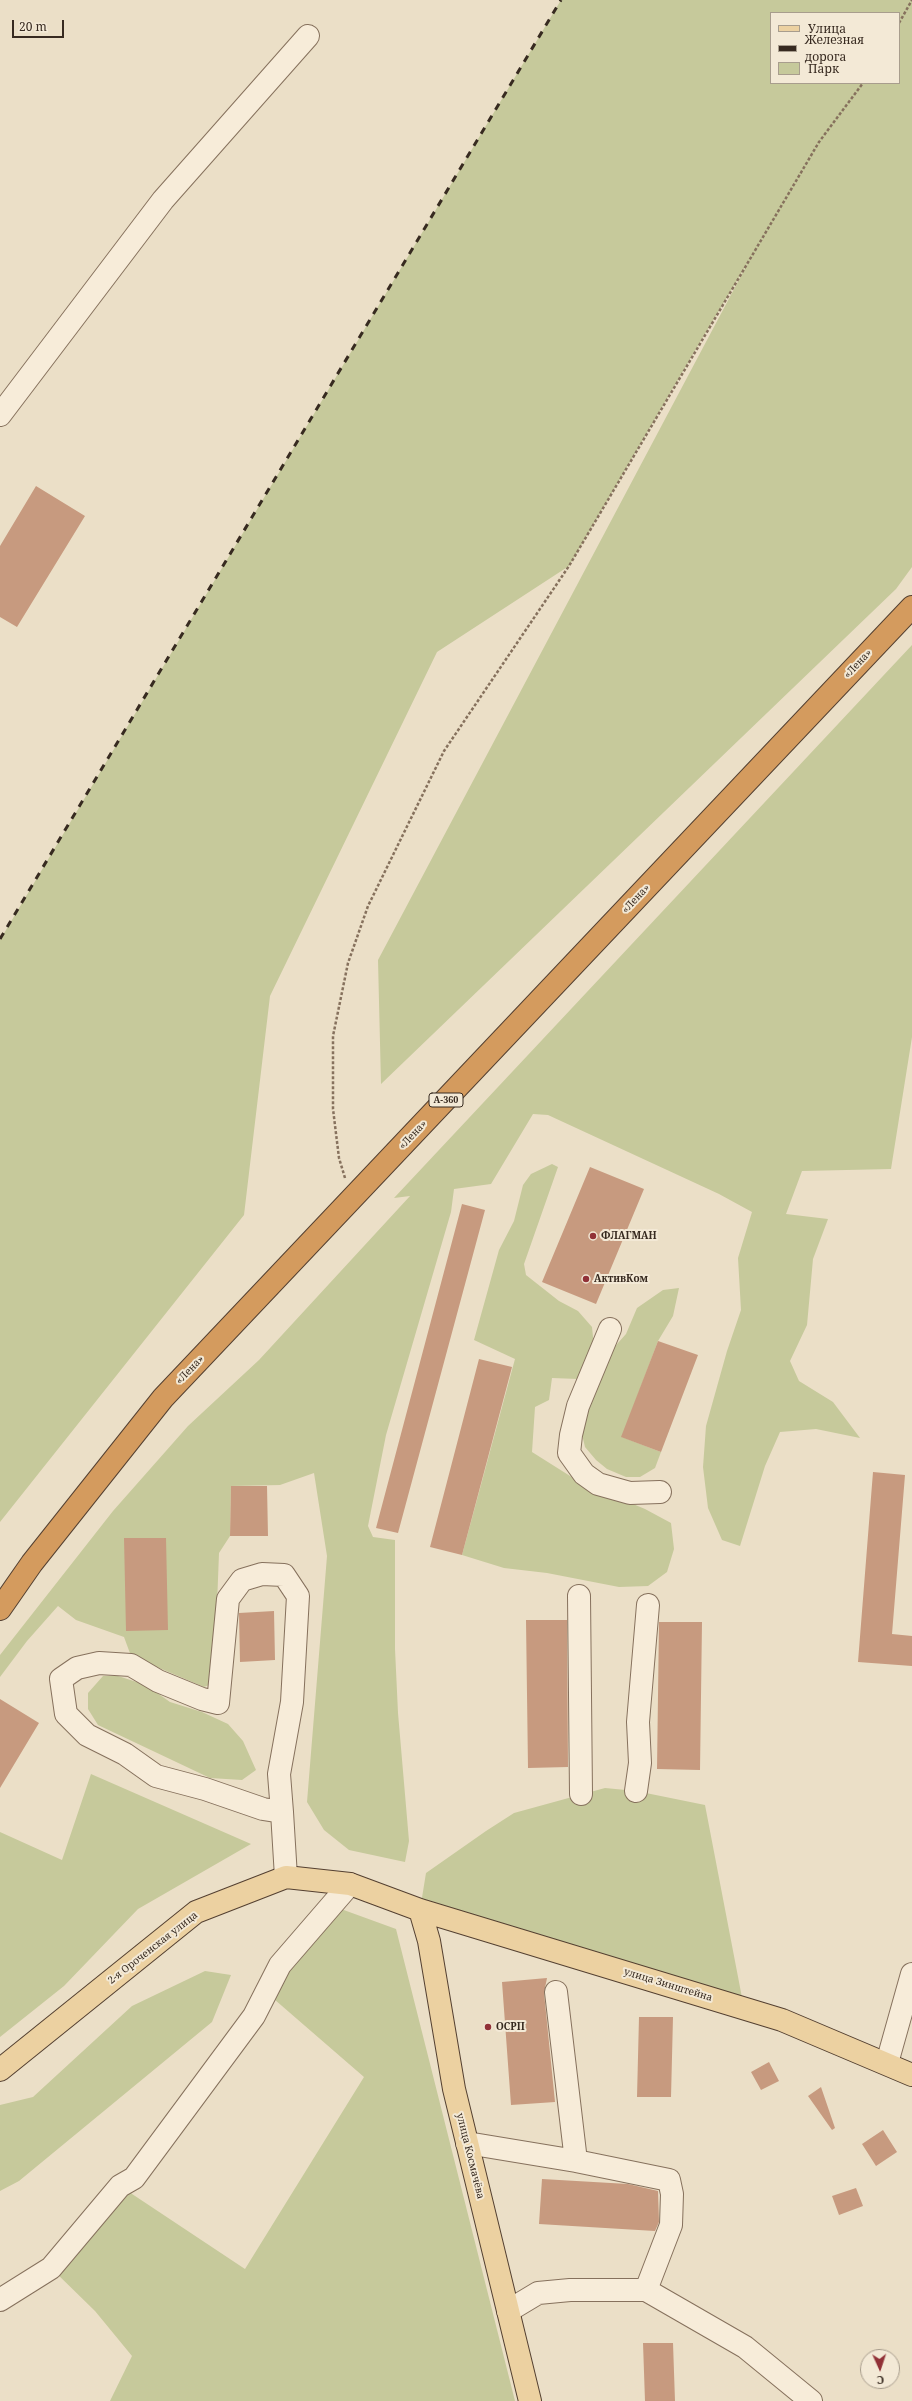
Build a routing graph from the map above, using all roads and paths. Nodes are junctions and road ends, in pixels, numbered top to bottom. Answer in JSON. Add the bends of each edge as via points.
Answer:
{"nodes":[{"id":1,"x":912,"y":0,"type":"edge"},
{"id":2,"x":900,"y":22,"type":"edge"},
{"id":3,"x":308,"y":36,"type":"dead end"},
{"id":4,"x":862,"y":84,"type":"edge"},
{"id":5,"x":0,"y":415,"type":"edge"},
{"id":6,"x":912,"y":607,"type":"edge"},
{"id":7,"x":352,"y":1199,"type":"junction"},
{"id":8,"x":610,"y":1329,"type":"dead end"},
{"id":9,"x":660,"y":1492,"type":"dead end"},
{"id":10,"x":578,"y":1596,"type":"dead end"},
{"id":11,"x":648,"y":1605,"type":"dead end"},
{"id":12,"x":0,"y":1609,"type":"edge"},
{"id":13,"x":636,"y":1791,"type":"dead end"},
{"id":14,"x":580,"y":1794,"type":"dead end"},
{"id":15,"x":282,"y":1812,"type":"junction"},
{"id":16,"x":286,"y":1877,"type":"junction"},
{"id":17,"x":350,"y":1884,"type":"junction"},
{"id":18,"x":420,"y":1910,"type":"junction"},
{"id":19,"x":912,"y":1974,"type":"edge"},
{"id":20,"x":556,"y":1992,"type":"dead end"},
{"id":21,"x":887,"y":2063,"type":"junction"},
{"id":22,"x":0,"y":2070,"type":"edge"},
{"id":23,"x":912,"y":2075,"type":"edge"},
{"id":24,"x":467,"y":2143,"type":"junction"},
{"id":25,"x":576,"y":2161,"type":"junction"},
{"id":26,"x":646,"y":2290,"type":"junction"},
{"id":27,"x":0,"y":2300,"type":"edge"},
{"id":28,"x":508,"y":2311,"type":"junction"},
{"id":29,"x":530,"y":2401,"type":"edge"},
{"id":30,"x":811,"y":2401,"type":"edge"}],
"edges":[{"from":1,"to":2,"type":"path"},
{"from":3,"to":5,"type":"lane","via":[[163,200]]},
{"from":4,"to":7,"type":"path","via":[[819,142],[569,566],[444,751],[368,906],[348,963],[333,1036],[333,1109],[339,1158]]},
{"from":6,"to":7,"type":"highway","name":"«Лена»","number":"А-360"},
{"from":7,"to":12,"type":"highway","name":"«Лена»","number":"А-360","via":[[163,1398],[32,1563]]},
{"from":8,"to":9,"type":"lane","via":[[578,1406],[570,1435],[569,1453],[584,1474],[598,1484],[630,1493]]},
{"from":10,"to":14,"type":"lane"},
{"from":11,"to":13,"type":"lane","via":[[638,1722],[640,1763]]},
{"from":15,"to":15,"type":"lane","via":[[279,1774],[292,1702],[298,1596],[284,1575],[262,1574],[242,1580],[228,1599],[218,1703],[158,1681],[131,1665],[99,1663],[77,1668],[61,1679],[66,1714],[87,1735],[124,1754],[156,1776],[205,1789],[263,1809]]},
{"from":15,"to":16,"type":"lane"},
{"from":16,"to":17,"type":"main road","name":"2-я Ороченская улица"},
{"from":16,"to":22,"type":"main road","name":"2-я Ороченская улица","via":[[196,1912]]},
{"from":17,"to":18,"type":"main road","name":"2-я Ороченская улица"},
{"from":17,"to":27,"type":"lane","via":[[280,1965],[254,2016],[134,2178],[120,2186],[51,2268]]},
{"from":18,"to":21,"type":"main road","name":"улица Зинштейна","via":[[782,2020]]},
{"from":18,"to":24,"type":"main road","name":"улица Космачёва","via":[[429,1941],[454,2089]]},
{"from":19,"to":21,"type":"lane"},
{"from":20,"to":25,"type":"lane"},
{"from":21,"to":23,"type":"main road","name":"улица Зинштейна"},
{"from":24,"to":25,"type":"lane"},
{"from":24,"to":28,"type":"main road","name":"улица Космачёва"},
{"from":25,"to":26,"type":"lane","via":[[669,2180],[672,2194],[671,2225]]},
{"from":26,"to":28,"type":"lane","via":[[570,2290],[538,2293]]},
{"from":26,"to":30,"type":"lane","via":[[745,2347]]},
{"from":28,"to":29,"type":"main road","name":"улица Космачёва"}]}
